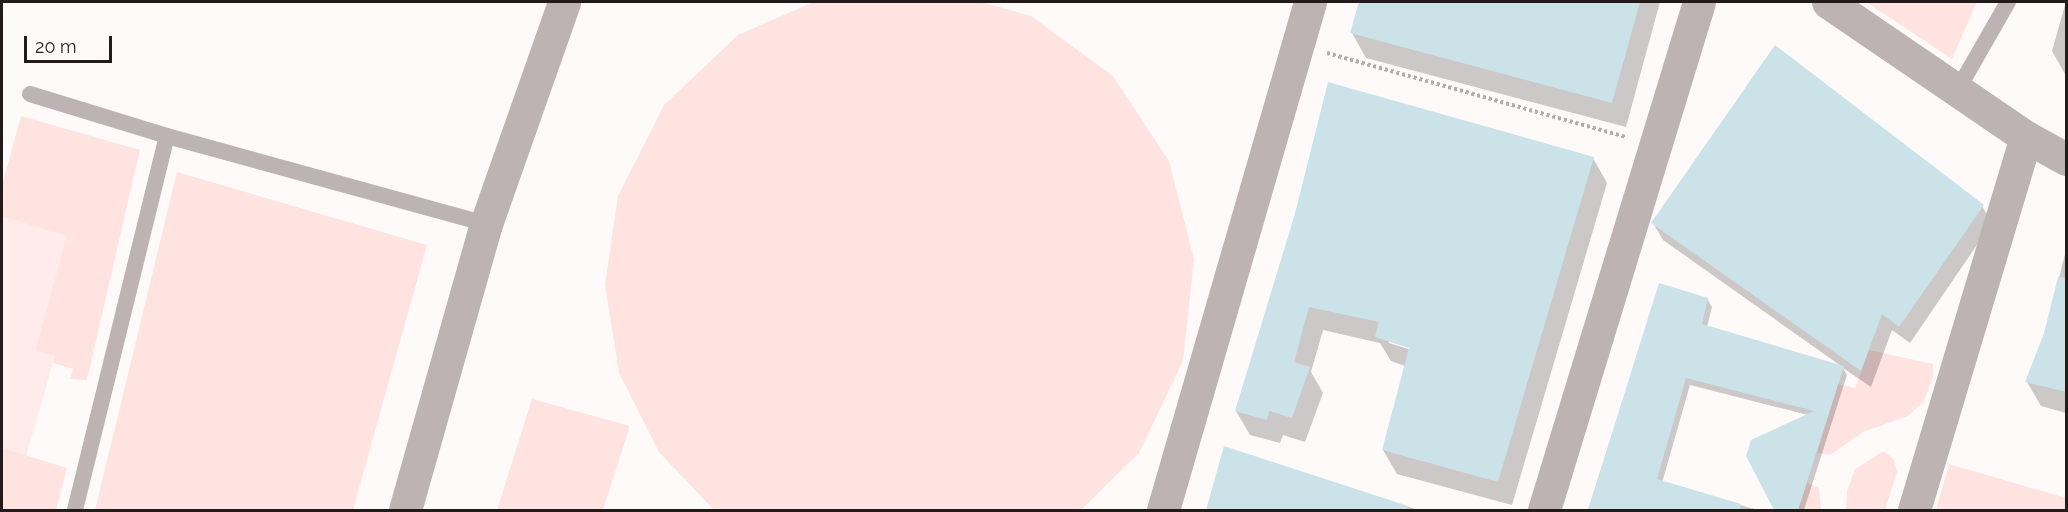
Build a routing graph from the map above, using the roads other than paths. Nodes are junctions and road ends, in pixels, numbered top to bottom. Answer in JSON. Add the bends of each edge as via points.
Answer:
{"nodes":[{"id":1,"x":564,"y":2,"type":"edge"},
{"id":2,"x":1310,"y":2,"type":"edge"},
{"id":3,"x":1699,"y":2,"type":"edge"},
{"id":4,"x":1828,"y":2,"type":"edge"},
{"id":5,"x":2008,"y":2,"type":"edge"},
{"id":6,"x":1957,"y":91,"type":"junction"},
{"id":7,"x":30,"y":94,"type":"dead end"},
{"id":8,"x":167,"y":136,"type":"junction"},
{"id":9,"x":2026,"y":137,"type":"junction"},
{"id":10,"x":2067,"y":159,"type":"edge"},
{"id":11,"x":486,"y":224,"type":"junction"},
{"id":12,"x":75,"y":510,"type":"edge"},
{"id":13,"x":405,"y":510,"type":"edge"},
{"id":14,"x":1163,"y":510,"type":"edge"},
{"id":15,"x":1544,"y":510,"type":"edge"},
{"id":16,"x":1914,"y":510,"type":"edge"}],
"edges":[{"from":1,"to":11,"type":"street"},
{"from":2,"to":14,"type":"street"},
{"from":3,"to":15,"type":"street"},
{"from":4,"to":6,"type":"street"},
{"from":5,"to":6,"type":"lane"},
{"from":6,"to":9,"type":"street"},
{"from":7,"to":8,"type":"lane"},
{"from":8,"to":11,"type":"lane"},
{"from":8,"to":12,"type":"lane"},
{"from":9,"to":10,"type":"street"},
{"from":9,"to":16,"type":"street"},
{"from":11,"to":13,"type":"street"}]}
